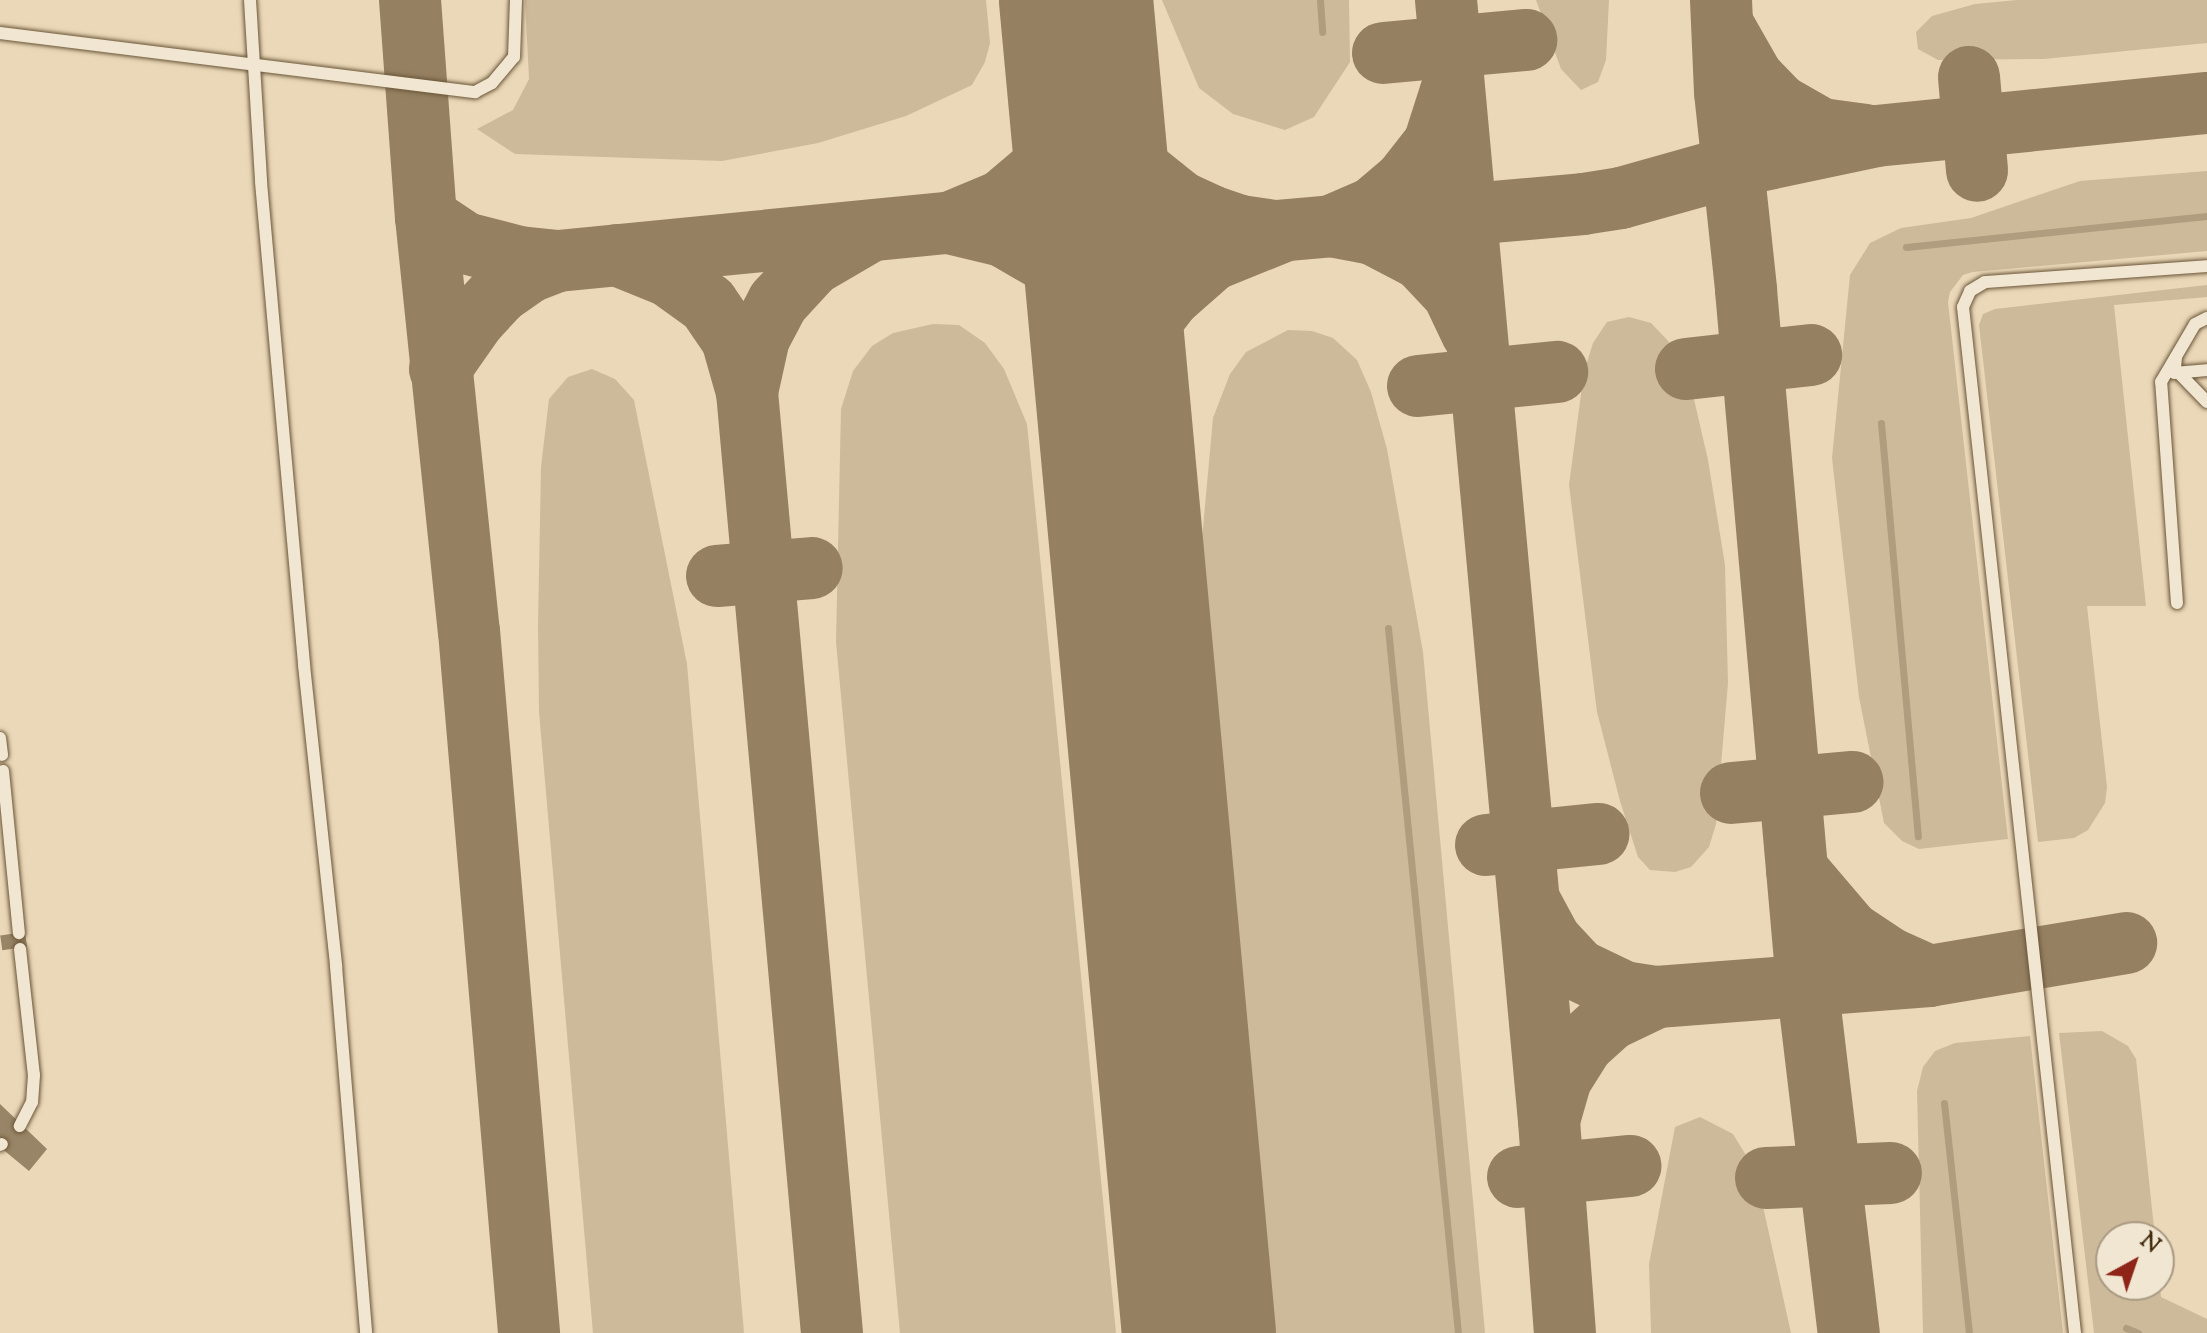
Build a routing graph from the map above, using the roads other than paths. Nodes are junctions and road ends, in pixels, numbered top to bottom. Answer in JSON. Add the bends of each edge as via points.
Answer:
{"nodes":[{"id":1,"x":250,"y":0,"type":"edge"},
{"id":2,"x":516,"y":0,"type":"edge"},
{"id":3,"x":0,"y":33,"type":"edge"},
{"id":4,"x":254,"y":66,"type":"junction"},
{"id":5,"x":2207,"y":266,"type":"edge"},
{"id":6,"x":2207,"y":318,"type":"edge"},
{"id":7,"x":2178,"y":350,"type":"junction"},
{"id":8,"x":2207,"y":370,"type":"edge"},
{"id":9,"x":2179,"y":373,"type":"junction"},
{"id":10,"x":2163,"y":375,"type":"junction"},
{"id":11,"x":2207,"y":402,"type":"edge"},
{"id":12,"x":2177,"y":603,"type":"dead end"},
{"id":13,"x":0,"y":738,"type":"edge"},
{"id":14,"x":2,"y":755,"type":"dead end"},
{"id":15,"x":3,"y":771,"type":"dead end"},
{"id":16,"x":3,"y":798,"type":"edge"},
{"id":17,"x":19,"y":933,"type":"dead end"},
{"id":18,"x":20,"y":949,"type":"dead end"},
{"id":19,"x":20,"y":1126,"type":"dead end"},
{"id":20,"x":366,"y":1333,"type":"edge"},
{"id":21,"x":2075,"y":1333,"type":"edge"}],
"edges":[{"from":1,"to":4,"type":"lane"},
{"from":2,"to":4,"type":"lane","via":[[514,57],[492,83],[475,92]]},
{"from":3,"to":4,"type":"lane"},
{"from":4,"to":20,"type":"lane"},
{"from":5,"to":21,"type":"lane","via":[[1985,282],[1970,291],[1963,307]]},
{"from":6,"to":7,"type":"lane","via":[[2195,324]]},
{"from":7,"to":9,"type":"lane"},
{"from":7,"to":10,"type":"lane"},
{"from":8,"to":9,"type":"lane"},
{"from":9,"to":10,"type":"lane"},
{"from":9,"to":11,"type":"lane"},
{"from":10,"to":12,"type":"lane"},
{"from":13,"to":14,"type":"lane"},
{"from":15,"to":16,"type":"lane"},
{"from":16,"to":17,"type":"lane"},
{"from":18,"to":19,"type":"lane","via":[[34,1075],[32,1102]]}]}
